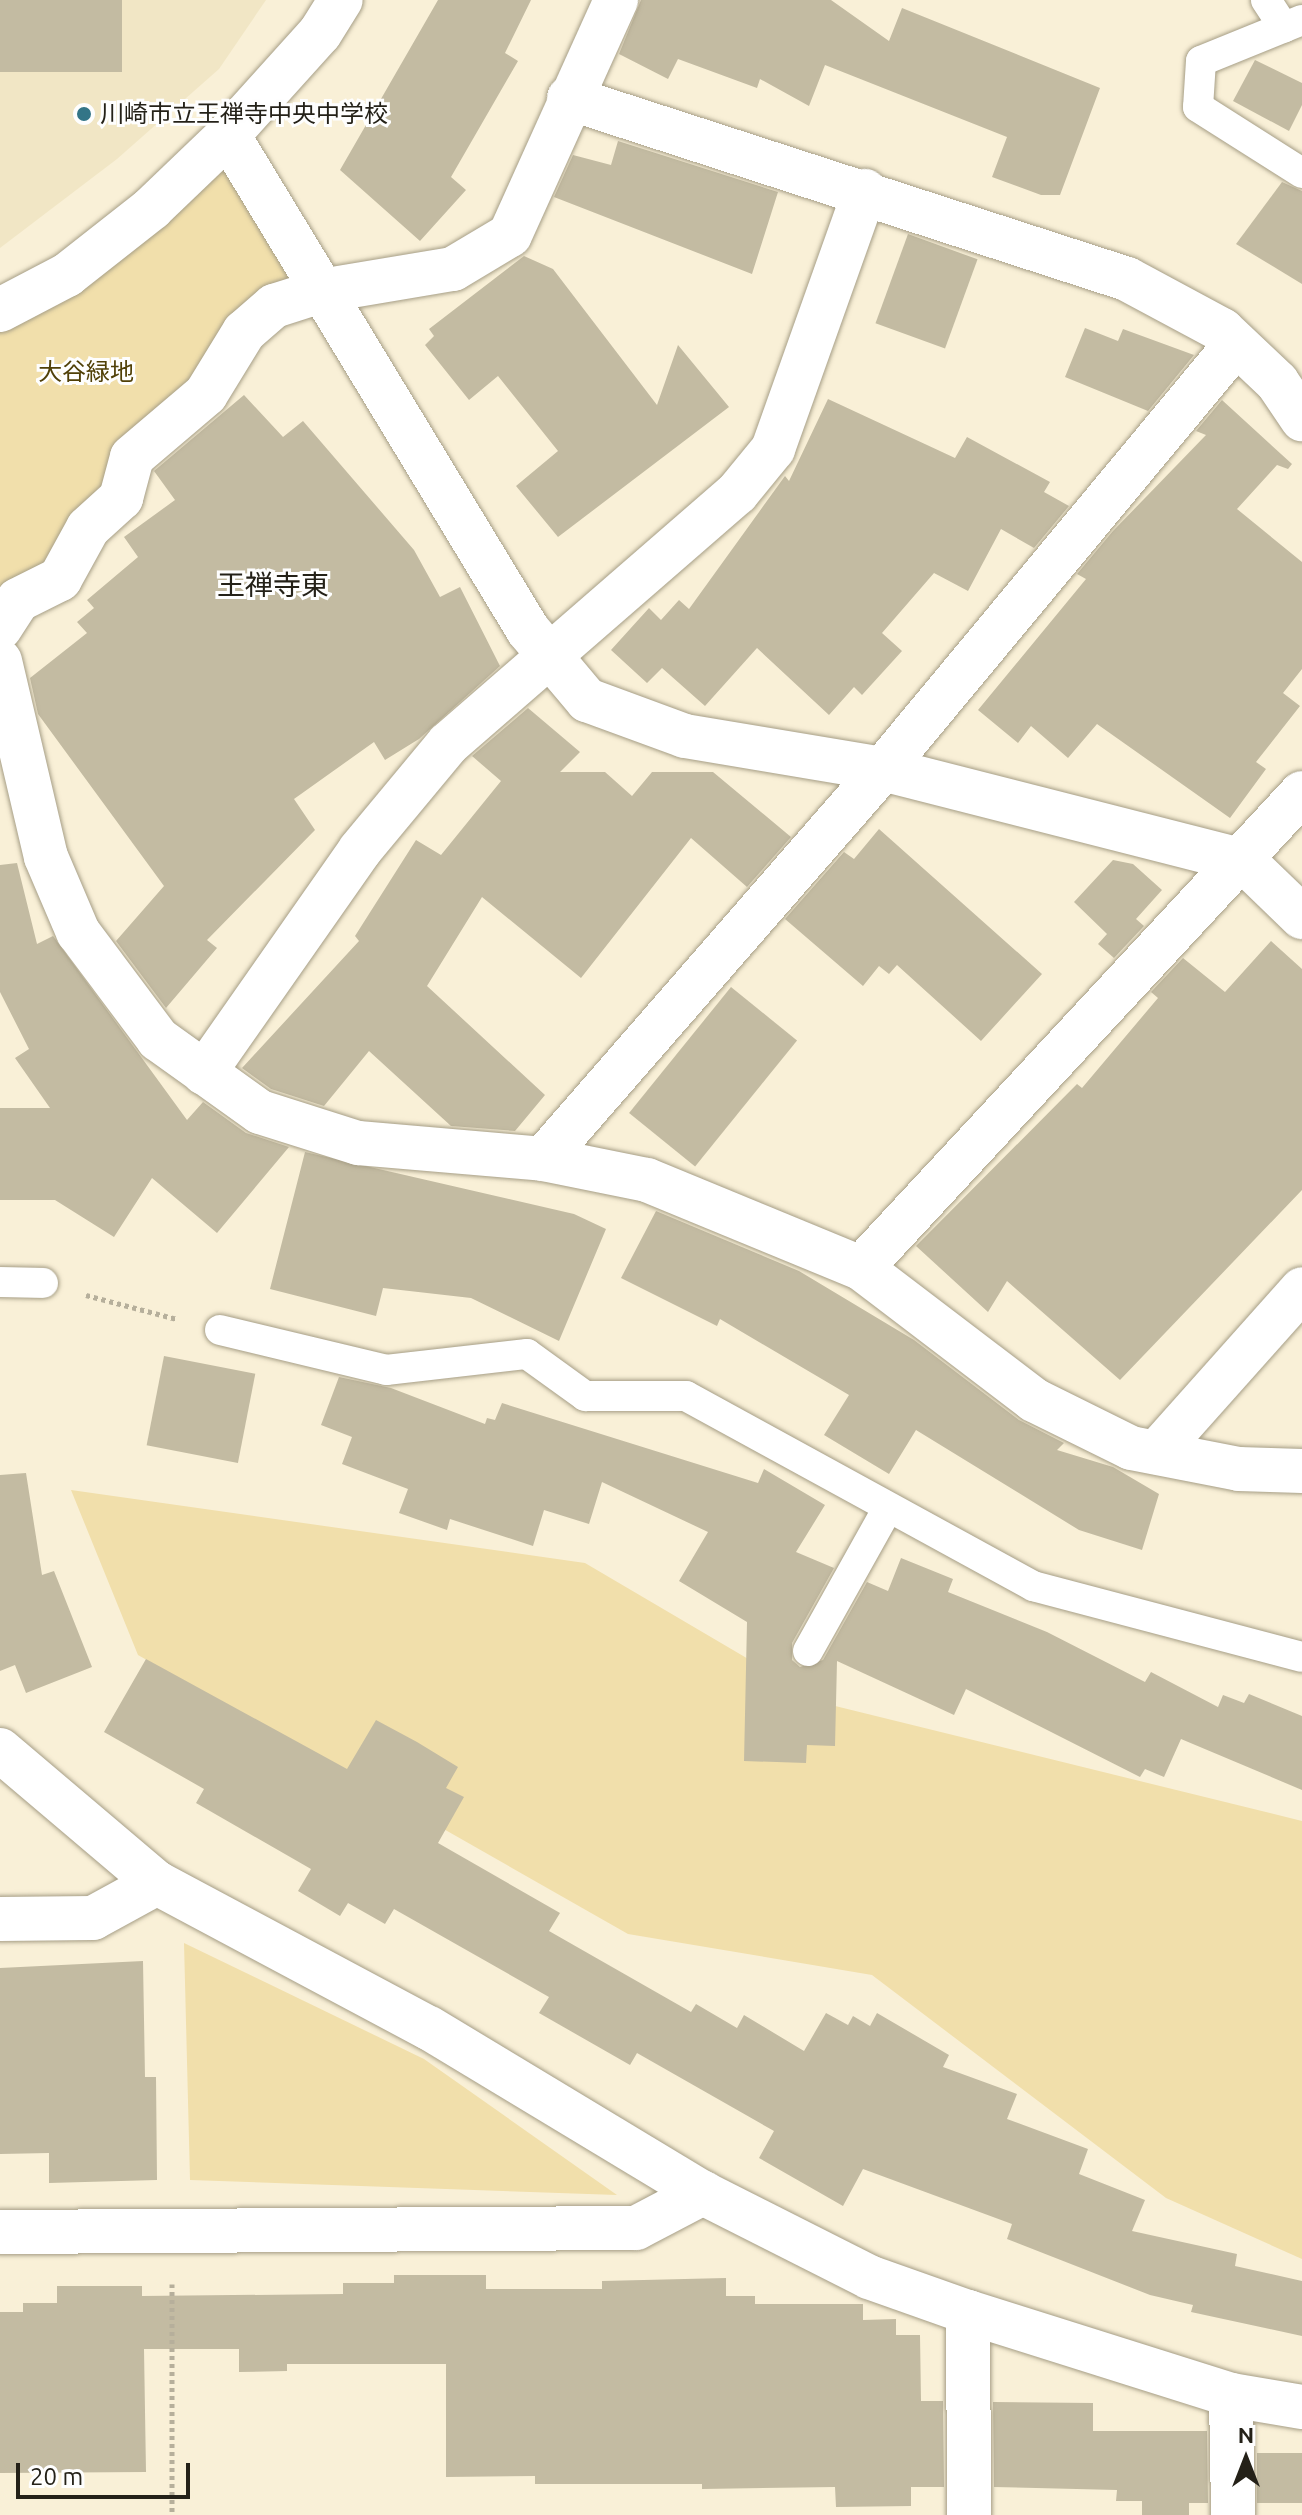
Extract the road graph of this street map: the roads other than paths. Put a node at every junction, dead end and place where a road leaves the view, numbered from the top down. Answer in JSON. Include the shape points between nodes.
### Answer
{"nodes":[{"id":1,"x":341,"y":0,"type":"edge"},
{"id":2,"x":616,"y":0,"type":"edge"},
{"id":3,"x":1266,"y":0,"type":"edge"},
{"id":4,"x":1293,"y":24,"type":"edge"},
{"id":5,"x":569,"y":98,"type":"junction"},
{"id":6,"x":228,"y":135,"type":"junction"},
{"id":7,"x":1302,"y":173,"type":"edge"},
{"id":8,"x":865,"y":191,"type":"junction"},
{"id":9,"x":321,"y":291,"type":"junction"},
{"id":10,"x":0,"y":310,"type":"edge"},
{"id":11,"x":1236,"y":344,"type":"junction"},
{"id":12,"x":1302,"y":419,"type":"edge"},
{"id":13,"x":0,"y":628,"type":"edge"},
{"id":14,"x":547,"y":653,"type":"junction"},
{"id":15,"x":0,"y":661,"type":"edge"},
{"id":16,"x":883,"y":769,"type":"junction"},
{"id":17,"x":1302,"y":793,"type":"edge"},
{"id":18,"x":1244,"y":861,"type":"junction"},
{"id":19,"x":1302,"y":917,"type":"edge"},
{"id":20,"x":204,"y":1073,"type":"junction"},
{"id":21,"x":543,"y":1159,"type":"junction"},
{"id":22,"x":861,"y":1268,"type":"junction"},
{"id":23,"x":0,"y":1282,"type":"edge"},
{"id":24,"x":43,"y":1283,"type":"road end"},
{"id":25,"x":1302,"y":1289,"type":"edge"},
{"id":26,"x":220,"y":1330,"type":"road end"},
{"id":27,"x":1157,"y":1452,"type":"junction"},
{"id":28,"x":1302,"y":1471,"type":"edge"},
{"id":29,"x":888,"y":1508,"type":"junction"},
{"id":30,"x":808,"y":1651,"type":"dead end"},
{"id":31,"x":1302,"y":1657,"type":"edge"},
{"id":32,"x":0,"y":1750,"type":"edge"},
{"id":33,"x":157,"y":1883,"type":"junction"},
{"id":34,"x":0,"y":1919,"type":"edge"},
{"id":35,"x":703,"y":2193,"type":"junction"},
{"id":36,"x":0,"y":2232,"type":"edge"},
{"id":37,"x":968,"y":2312,"type":"junction"},
{"id":38,"x":1231,"y":2395,"type":"junction"},
{"id":39,"x":1302,"y":2407,"type":"edge"},
{"id":40,"x":969,"y":2515,"type":"edge"},
{"id":41,"x":1233,"y":2515,"type":"edge"}],
"edges":[{"from":1,"to":6,"type":"street","via":[[320,33]]},
{"from":2,"to":5,"type":"street"},
{"from":3,"to":4,"type":"lane"},
{"from":4,"to":7,"type":"lane","via":[[1201,61],[1198,107]]},
{"from":5,"to":8,"type":"street"},
{"from":5,"to":9,"type":"street","via":[[510,235],[453,269]]},
{"from":6,"to":9,"type":"street"},
{"from":6,"to":10,"type":"street","via":[[152,208],[67,275]]},
{"from":8,"to":11,"type":"street","via":[[1127,279]]},
{"from":8,"to":14,"type":"street","via":[[773,449],[737,493]]},
{"from":9,"to":13,"type":"street","via":[[274,306],[244,332],[206,394],[132,457],[121,498],[88,528],[60,579],[18,600]]},
{"from":9,"to":14,"type":"street"},
{"from":11,"to":12,"type":"street","via":[[1277,382]]},
{"from":11,"to":16,"type":"street"},
{"from":14,"to":16,"type":"street","via":[[587,700],[685,736]]},
{"from":14,"to":20,"type":"street","via":[[448,744],[379,826]]},
{"from":15,"to":20,"type":"street","via":[[46,857],[78,932],[158,1039]]},
{"from":16,"to":18,"type":"street"},
{"from":16,"to":21,"type":"street"},
{"from":17,"to":18,"type":"street"},
{"from":18,"to":19,"type":"street"},
{"from":18,"to":22,"type":"street"},
{"from":20,"to":21,"type":"street","via":[[260,1112],[358,1143]]},
{"from":21,"to":22,"type":"street","via":[[647,1180]]},
{"from":22,"to":27,"type":"street","via":[[1034,1400],[1131,1448]]},
{"from":23,"to":24,"type":"lane"},
{"from":25,"to":27,"type":"street"},
{"from":26,"to":29,"type":"lane","via":[[386,1370],[527,1354],[585,1396],[686,1396]]},
{"from":27,"to":28,"type":"street","via":[[1239,1469]]},
{"from":29,"to":30,"type":"lane"},
{"from":29,"to":31,"type":"lane","via":[[1033,1586]]},
{"from":32,"to":33,"type":"street"},
{"from":33,"to":34,"type":"street","via":[[93,1918]]},
{"from":33,"to":35,"type":"street","via":[[429,2028]]},
{"from":35,"to":36,"type":"street","via":[[636,2228]]},
{"from":35,"to":37,"type":"street","via":[[869,2277]]},
{"from":37,"to":38,"type":"street"},
{"from":37,"to":40,"type":"street"},
{"from":38,"to":39,"type":"street"},
{"from":38,"to":41,"type":"street"}]}
